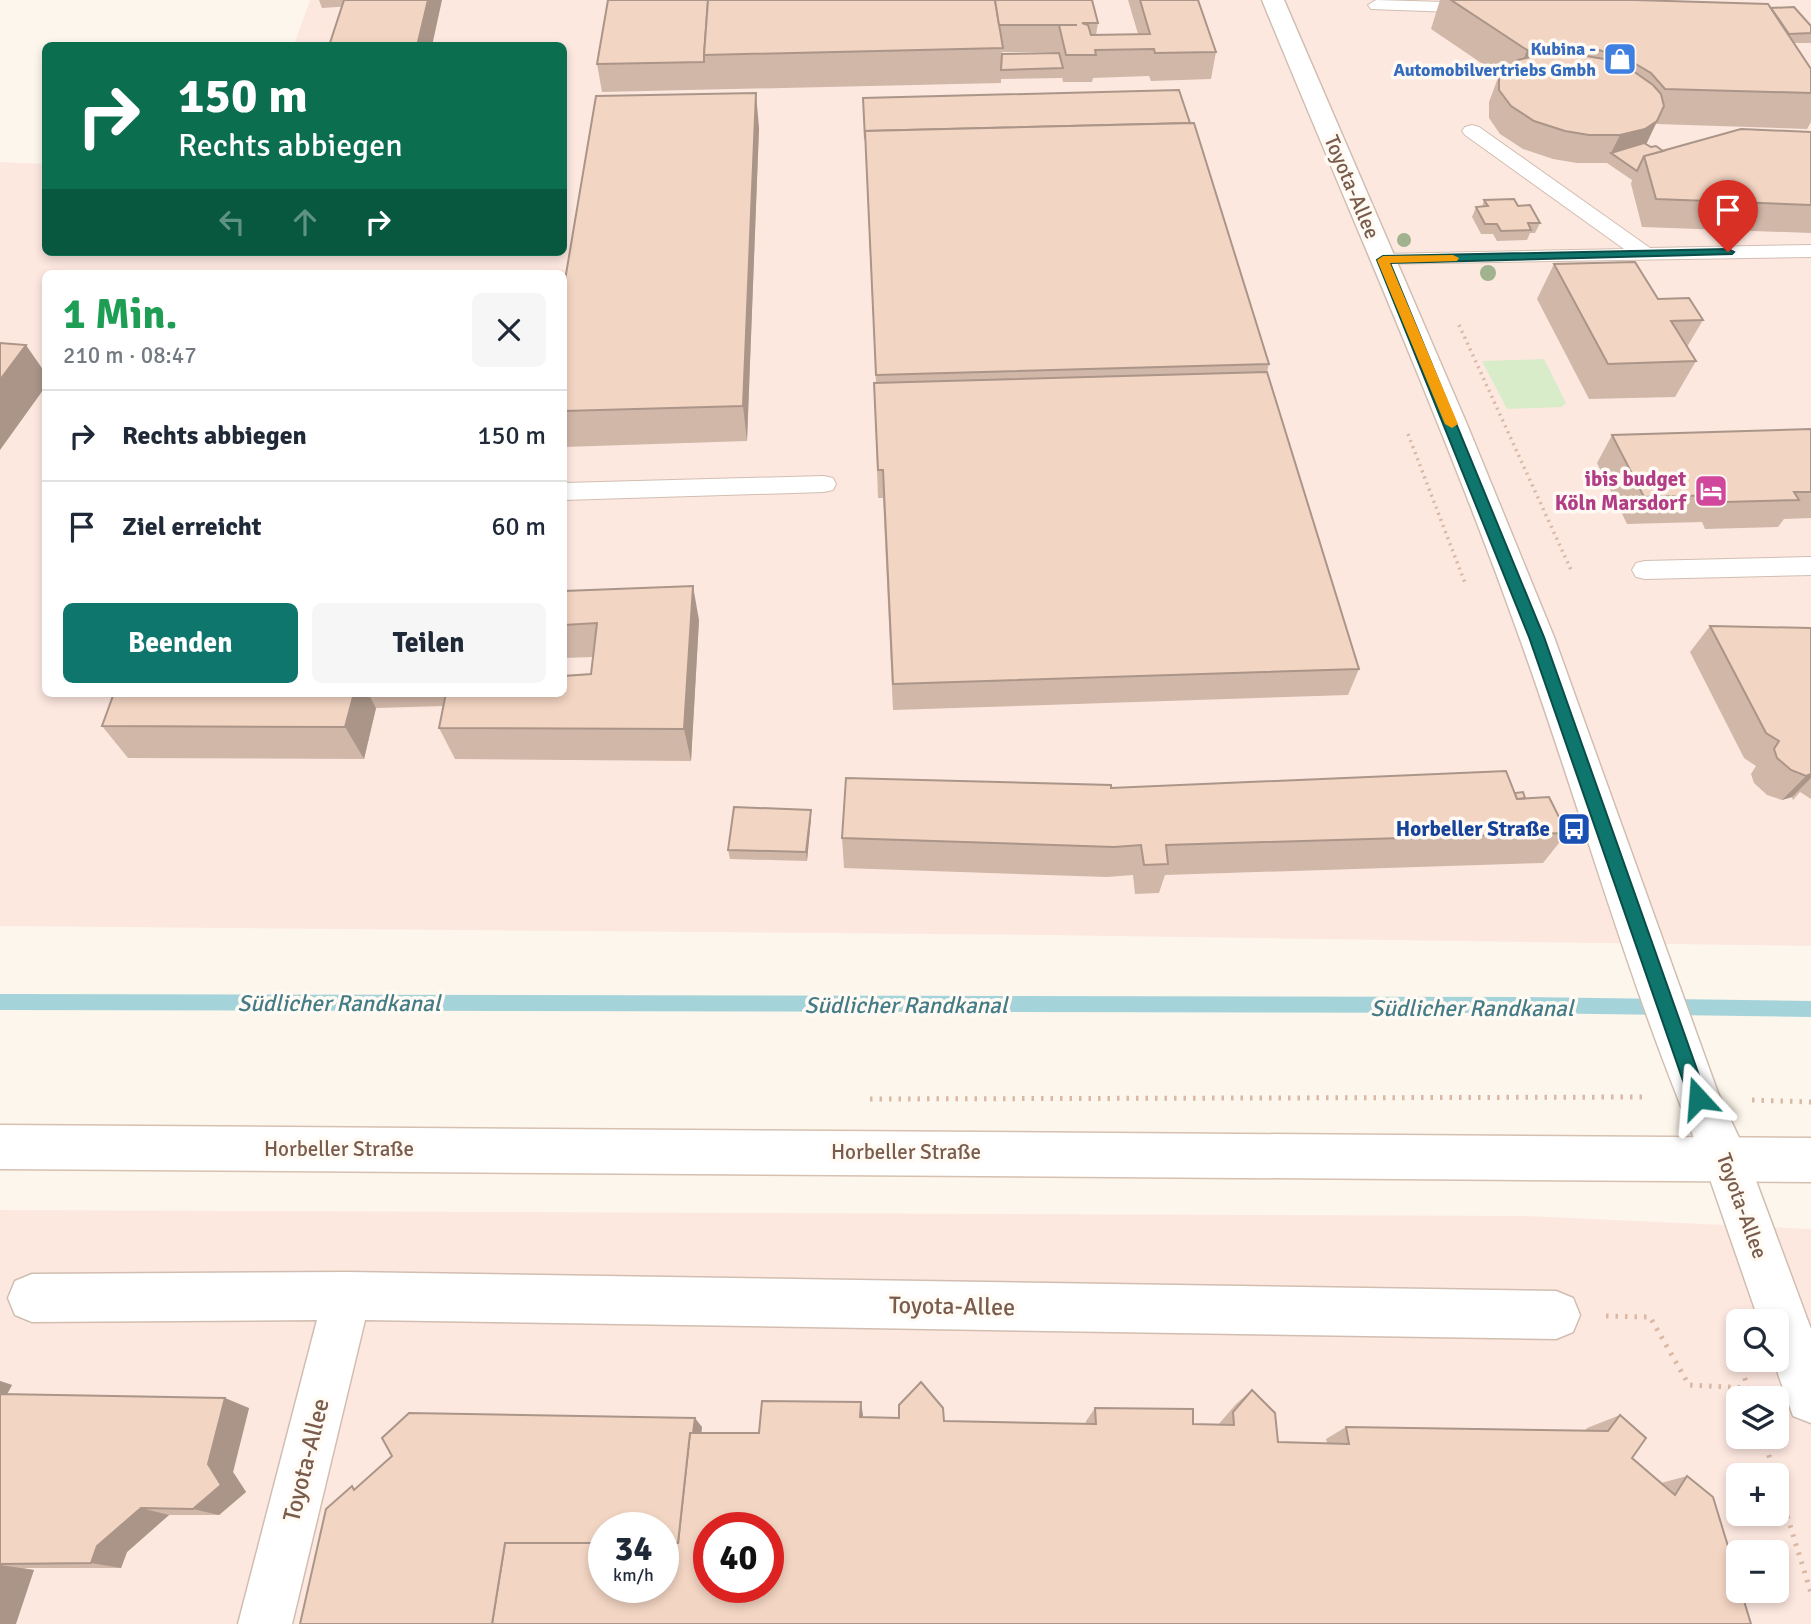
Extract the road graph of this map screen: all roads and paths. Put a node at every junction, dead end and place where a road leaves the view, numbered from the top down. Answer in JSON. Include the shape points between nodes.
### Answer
{"nodes":[{"id":1,"x":1273,"y":0,"type":"edge"},
{"id":2,"x":1377,"y":5,"type":"dead end"},
{"id":3,"x":1493,"y":9,"type":"edge"},
{"id":4,"x":1472,"y":131,"type":"dead end"},
{"id":5,"x":1811,"y":251,"type":"edge"},
{"id":6,"x":1645,"y":254,"type":"junction"},
{"id":7,"x":1383,"y":260,"type":"junction"},
{"id":8,"x":1405,"y":429,"type":"dead end"},
{"id":9,"x":824,"y":484,"type":"dead end"},
{"id":10,"x":567,"y":492,"type":"edge"},
{"id":11,"x":1811,"y":566,"type":"edge"},
{"id":12,"x":1644,"y":570,"type":"dead end"},
{"id":13,"x":1470,"y":595,"type":"dead end"},
{"id":14,"x":1743,"y":1100,"type":"dead end"},
{"id":15,"x":1811,"y":1102,"type":"edge"},
{"id":16,"x":0,"y":1147,"type":"edge"},
{"id":17,"x":1726,"y":1159,"type":"junction"},
{"id":18,"x":1811,"y":1160,"type":"edge"},
{"id":19,"x":347,"y":1296,"type":"junction"},
{"id":20,"x":32,"y":1298,"type":"dead end"},
{"id":21,"x":1556,"y":1315,"type":"joint"},
{"id":22,"x":1726,"y":1387,"type":"edge"},
{"id":23,"x":1811,"y":1398,"type":"edge"},
{"id":24,"x":1789,"y":1521,"type":"edge"},
{"id":25,"x":1811,"y":1593,"type":"edge"},
{"id":26,"x":265,"y":1624,"type":"edge"}],
"edges":[{"from":1,"to":7,"type":"street","name":"Toyota-Allee"},
{"from":2,"to":3,"type":"lane"},
{"from":4,"to":6,"type":"lane"},
{"from":5,"to":6,"type":"lane"},
{"from":6,"to":7,"type":"lane"},
{"from":7,"to":17,"type":"street","name":"Toyota-Allee","via":[[1537,637],[1693,1082]]},
{"from":8,"to":13,"type":"path"},
{"from":9,"to":10,"type":"lane"},
{"from":11,"to":12,"type":"lane"},
{"from":14,"to":15,"type":"path"},
{"from":16,"to":17,"type":"street","name":"Horbeller Straße"},
{"from":17,"to":18,"type":"street","name":"Horbeller Straße"},
{"from":17,"to":23,"type":"street","name":"Toyota-Allee"},
{"from":19,"to":20,"type":"street","name":"Toyota-Allee"},
{"from":19,"to":21,"type":"street","name":"Toyota-Allee"},
{"from":19,"to":26,"type":"street","name":"Toyota-Allee"},
{"from":21,"to":22,"type":"path","via":[[1650,1317],[1689,1385]]},
{"from":24,"to":25,"type":"path"}]}
